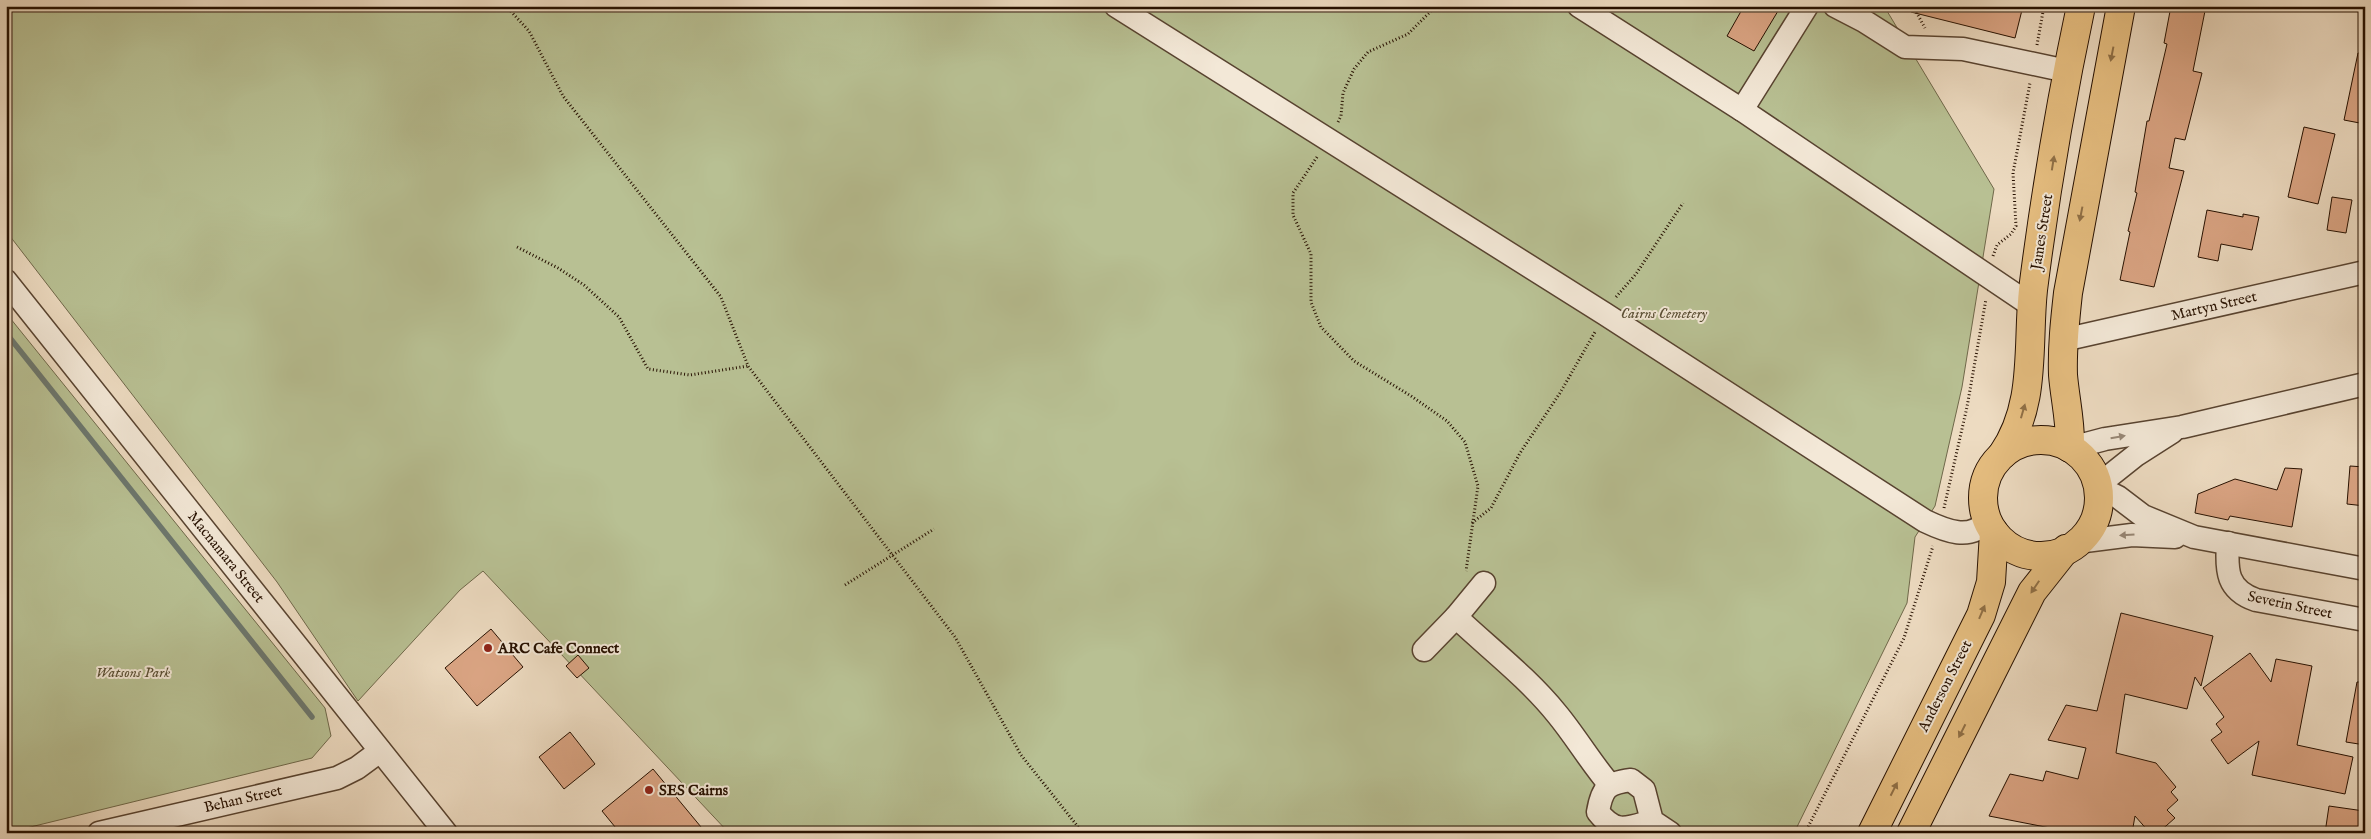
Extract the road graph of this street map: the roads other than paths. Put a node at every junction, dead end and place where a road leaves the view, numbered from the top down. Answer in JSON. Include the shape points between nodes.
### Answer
{"nodes":[{"id":1,"x":1116,"y":6,"type":"edge"},
{"id":2,"x":1579,"y":6,"type":"edge"},
{"id":3,"x":1807,"y":6,"type":"edge"},
{"id":4,"x":1835,"y":6,"type":"edge"},
{"id":5,"x":2081,"y":6,"type":"edge"},
{"id":6,"x":2121,"y":6,"type":"edge"},
{"id":7,"x":2067,"y":71,"type":"junction"},
{"id":8,"x":1742,"y":110,"type":"junction"},
{"id":9,"x":2365,"y":272,"type":"edge"},
{"id":10,"x":6,"y":282,"type":"edge"},
{"id":11,"x":2032,"y":306,"type":"junction"},
{"id":12,"x":2063,"y":340,"type":"junction"},
{"id":13,"x":2365,"y":384,"type":"edge"},
{"id":14,"x":2182,"y":426,"type":"junction"},
{"id":15,"x":2071,"y":448,"type":"junction"},
{"id":16,"x":2002,"y":455,"type":"junction"},
{"id":17,"x":2098,"y":486,"type":"junction"},
{"id":18,"x":1991,"y":527,"type":"junction"},
{"id":19,"x":2194,"y":537,"type":"junction"},
{"id":20,"x":2228,"y":543,"type":"junction"},
{"id":21,"x":2072,"y":546,"type":"junction"},
{"id":22,"x":2365,"y":569,"type":"edge"},
{"id":23,"x":1475,"y":578,"type":"road end"},
{"id":24,"x":1456,"y":618,"type":"junction"},
{"id":25,"x":2365,"y":620,"type":"edge"},
{"id":26,"x":1424,"y":650,"type":"dead end"},
{"id":27,"x":380,"y":751,"type":"junction"},
{"id":28,"x":1610,"y":786,"type":"junction"},
{"id":29,"x":1661,"y":827,"type":"edge"},
{"id":30,"x":99,"y":833,"type":"edge"},
{"id":31,"x":446,"y":833,"type":"edge"},
{"id":32,"x":1872,"y":833,"type":"edge"},
{"id":33,"x":1911,"y":833,"type":"edge"}],
"edges":[{"from":1,"to":18,"type":"street","via":[[1605,314],[1917,516],[1939,528],[1964,533]]},
{"from":2,"to":8,"type":"street"},
{"from":3,"to":8,"type":"street"},
{"from":4,"to":7,"type":"street","via":[[1905,47],[1963,49]]},
{"from":5,"to":7,"type":"main road","name":"James Street"},
{"from":6,"to":12,"type":"main road","one_way":true,"via":[[2074,253]]},
{"from":11,"to":7,"type":"main road","name":"James Street","one_way":true},
{"from":8,"to":11,"type":"street"},
{"from":9,"to":12,"type":"street","name":"Martyn Street"},
{"from":10,"to":27,"type":"street","name":"Macnamara Street"},
{"from":16,"to":11,"type":"main road","name":"James Street","one_way":true,"via":[[2017,429],[2026,402]]},
{"from":12,"to":15,"type":"main road","via":[[2063,374]]},
{"from":13,"to":14,"type":"street"},
{"from":15,"to":14,"type":"street","one_way":true},
{"from":14,"to":17,"type":"street","via":[[2136,455]]},
{"from":15,"to":16,"type":"main road","via":[[2051,441],[2030,441],[2010,448]]},
{"from":15,"to":17,"type":"main road","via":[[2088,464]]},
{"from":16,"to":18,"type":"main road","via":[[1990,471],[1983,491],[1984,511]]},
{"from":17,"to":19,"type":"street","via":[[2143,516]]},
{"from":17,"to":21,"type":"main road","via":[[2095,517],[2088,531]]},
{"from":18,"to":21,"type":"main road","via":[[2007,545],[2032,555],[2050,555]]},
{"from":32,"to":18,"type":"main road","name":"Anderson Street","one_way":true,"via":[[1981,615],[1991,582]]},
{"from":19,"to":20,"type":"street"},
{"from":19,"to":21,"type":"street","one_way":true,"via":[[2132,535]]},
{"from":20,"to":22,"type":"street"},
{"from":20,"to":25,"type":"street","name":"Severin Street","via":[[2228,572],[2240,593],[2256,600]]},
{"from":21,"to":33,"type":"main road","one_way":true,"via":[[2032,592]]},
{"from":23,"to":24,"type":"street"},
{"from":24,"to":26,"type":"street"},
{"from":24,"to":28,"type":"street","via":[[1521,676],[1557,714]]},
{"from":27,"to":30,"type":"street","name":"Behan Street","via":[[337,778]]},
{"from":27,"to":31,"type":"street","name":"Macnamara Street"},
{"from":28,"to":29,"type":"street","via":[[1613,782],[1631,780],[1644,790]]},
{"from":28,"to":29,"type":"street","via":[[1601,794],[1598,812],[1606,823],[1622,830]]}]}
